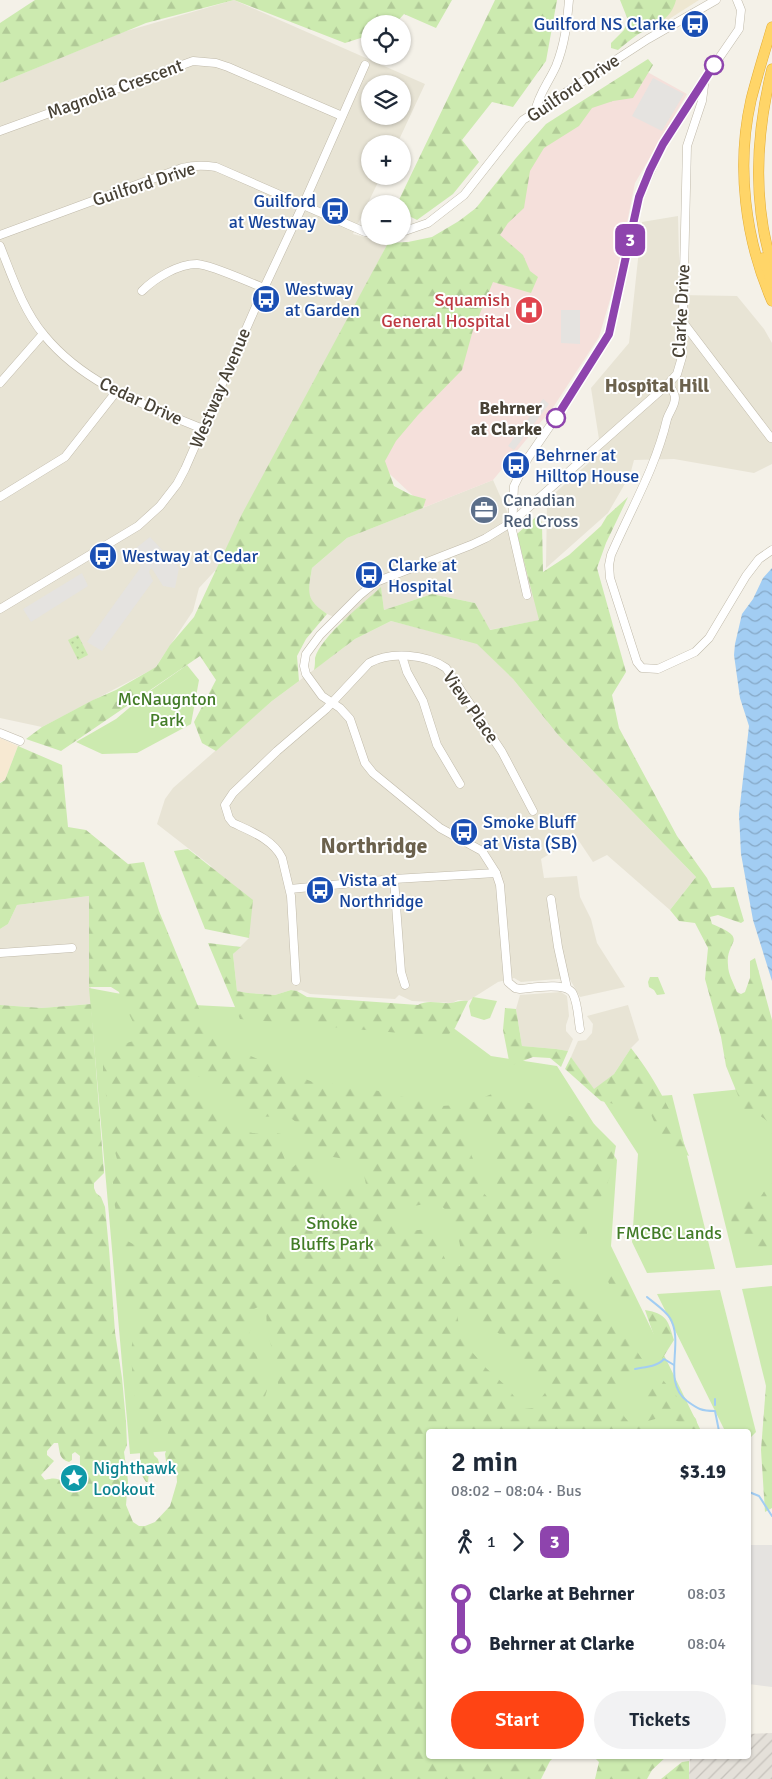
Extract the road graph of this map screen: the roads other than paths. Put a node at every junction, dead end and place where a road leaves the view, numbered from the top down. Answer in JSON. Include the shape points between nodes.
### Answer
{"nodes":[{"id":1,"x":569,"y":0,"type":"edge"},
{"id":2,"x":716,"y":0,"type":"edge"},
{"id":3,"x":737,"y":0,"type":"edge"},
{"id":4,"x":772,"y":27,"type":"edge"},
{"id":5,"x":365,"y":65,"type":"dead end"},
{"id":6,"x":772,"y":69,"type":"edge"},
{"id":7,"x":705,"y":78,"type":"junction"},
{"id":8,"x":534,"y":112,"type":"junction"},
{"id":9,"x":342,"y":116,"type":"junction"},
{"id":10,"x":0,"y":131,"type":"edge"},
{"id":11,"x":303,"y":205,"type":"junction"},
{"id":12,"x":749,"y":225,"type":"junction"},
{"id":13,"x":411,"y":229,"type":"edge"},
{"id":14,"x":361,"y":230,"type":"edge"},
{"id":15,"x":0,"y":235,"type":"edge"},
{"id":16,"x":0,"y":246,"type":"edge"},
{"id":17,"x":772,"y":265,"type":"edge"},
{"id":18,"x":772,"y":283,"type":"edge"},
{"id":19,"x":264,"y":288,"type":"junction"},
{"id":20,"x":142,"y":291,"type":"dead end"},
{"id":21,"x":772,"y":301,"type":"edge"},
{"id":22,"x":682,"y":321,"type":"junction"},
{"id":23,"x":43,"y":334,"type":"junction"},
{"id":24,"x":0,"y":383,"type":"edge"},
{"id":25,"x":668,"y":384,"type":"junction"},
{"id":26,"x":116,"y":392,"type":"junction"},
{"id":27,"x":203,"y":429,"type":"junction"},
{"id":28,"x":771,"y":438,"type":"edge"},
{"id":29,"x":0,"y":497,"type":"edge"},
{"id":30,"x":512,"y":522,"type":"junction"},
{"id":31,"x":772,"y":550,"type":"edge"},
{"id":32,"x":527,"y":595,"type":"dead end"},
{"id":33,"x":0,"y":609,"type":"edge"},
{"id":34,"x":402,"y":656,"type":"junction"},
{"id":35,"x":332,"y":703,"type":"junction"},
{"id":36,"x":0,"y":734,"type":"edge"},
{"id":37,"x":20,"y":741,"type":"dead end"},
{"id":38,"x":460,"y":784,"type":"dead end"},
{"id":39,"x":532,"y":812,"type":"dead end"},
{"id":40,"x":496,"y":873,"type":"junction"},
{"id":41,"x":394,"y":879,"type":"junction"},
{"id":42,"x":290,"y":888,"type":"junction"},
{"id":43,"x":551,"y":899,"type":"dead end"},
{"id":44,"x":72,"y":948,"type":"dead end"},
{"id":45,"x":0,"y":953,"type":"edge"},
{"id":46,"x":296,"y":981,"type":"dead end"},
{"id":47,"x":405,"y":985,"type":"dead end"},
{"id":48,"x":568,"y":988,"type":"junction"},
{"id":49,"x":580,"y":1029,"type":"dead end"}],
"edges":[{"from":1,"to":8,"type":"street","via":[[562,49],[537,99]]},
{"from":2,"to":8,"type":"street","name":"Guilford Drive"},
{"from":3,"to":7,"type":"street","name":"Clarke Drive","via":[[740,10],[738,29]]},
{"from":4,"to":12,"type":"highway","via":[[751,102],[745,146]]},
{"from":5,"to":9,"type":"street","name":"Westway Avenue"},
{"from":6,"to":17,"type":"highway","via":[[760,125],[757,164],[759,206]]},
{"from":7,"to":22,"type":"street","name":"Clarke Drive","via":[[702,101],[687,146]]},
{"from":7,"to":30,"type":"street","via":[[663,144],[639,197],[609,334],[517,477],[512,494]]},
{"from":8,"to":13,"type":"street","name":"Guilford Drive","via":[[523,120],[464,195],[428,223]]},
{"from":9,"to":10,"type":"street","name":"Magnolia Crescent","via":[[228,67],[193,61]]},
{"from":9,"to":11,"type":"street","name":"Westway Avenue"},
{"from":11,"to":14,"type":"street","name":"Guilford Drive"},
{"from":11,"to":15,"type":"street","name":"Guilford Drive","via":[[216,167],[192,166]]},
{"from":11,"to":19,"type":"street","name":"Westway Avenue"},
{"from":12,"to":18,"type":"highway"},
{"from":12,"to":21,"type":"highway","via":[[761,275]]},
{"from":16,"to":23,"type":"street","name":"Cedar Drive","via":[[20,296]]},
{"from":19,"to":20,"type":"street","via":[[198,264],[159,276]]},
{"from":19,"to":27,"type":"street","name":"Westway Avenue"},
{"from":22,"to":25,"type":"street","name":"Clarke Drive","via":[[682,357],[677,374]]},
{"from":22,"to":28,"type":"street"},
{"from":23,"to":24,"type":"street"},
{"from":23,"to":26,"type":"street","name":"Cedar Drive","via":[[66,359]]},
{"from":25,"to":30,"type":"street","name":"Clarke Drive"},
{"from":25,"to":31,"type":"street","via":[[674,393],[674,403],[665,431],[608,566],[637,662],[642,668],[658,669],[695,652],[709,638],[746,576],[759,559]]},
{"from":26,"to":27,"type":"street","name":"Cedar Drive"},
{"from":26,"to":29,"type":"street","via":[[65,457]]},
{"from":27,"to":33,"type":"street","name":"Westway Avenue","via":[[177,484],[150,516]]},
{"from":30,"to":32,"type":"street"},
{"from":30,"to":35,"type":"street","name":"Clarke Drive","via":[[471,545],[376,582],[320,635],[306,654],[304,666],[316,690]]},
{"from":34,"to":35,"type":"street","name":"View Place","via":[[369,663]]},
{"from":34,"to":38,"type":"street","via":[[423,701],[436,745]]},
{"from":34,"to":39,"type":"street","name":"View Place","via":[[434,662],[450,672],[502,752]]},
{"from":35,"to":40,"type":"street","via":[[350,719],[365,763],[373,773],[440,828],[482,851]]},
{"from":35,"to":42,"type":"street","name":"View Place","via":[[255,771],[226,805],[233,823],[270,843],[280,854]]},
{"from":36,"to":37,"type":"street"},
{"from":40,"to":41,"type":"street"},
{"from":40,"to":48,"type":"street","via":[[510,985],[520,989]]},
{"from":41,"to":42,"type":"street"},
{"from":41,"to":47,"type":"street","via":[[401,972]]},
{"from":42,"to":46,"type":"street"},
{"from":43,"to":48,"type":"street"},
{"from":44,"to":45,"type":"street"},
{"from":48,"to":49,"type":"street","via":[[573,994]]}]}
